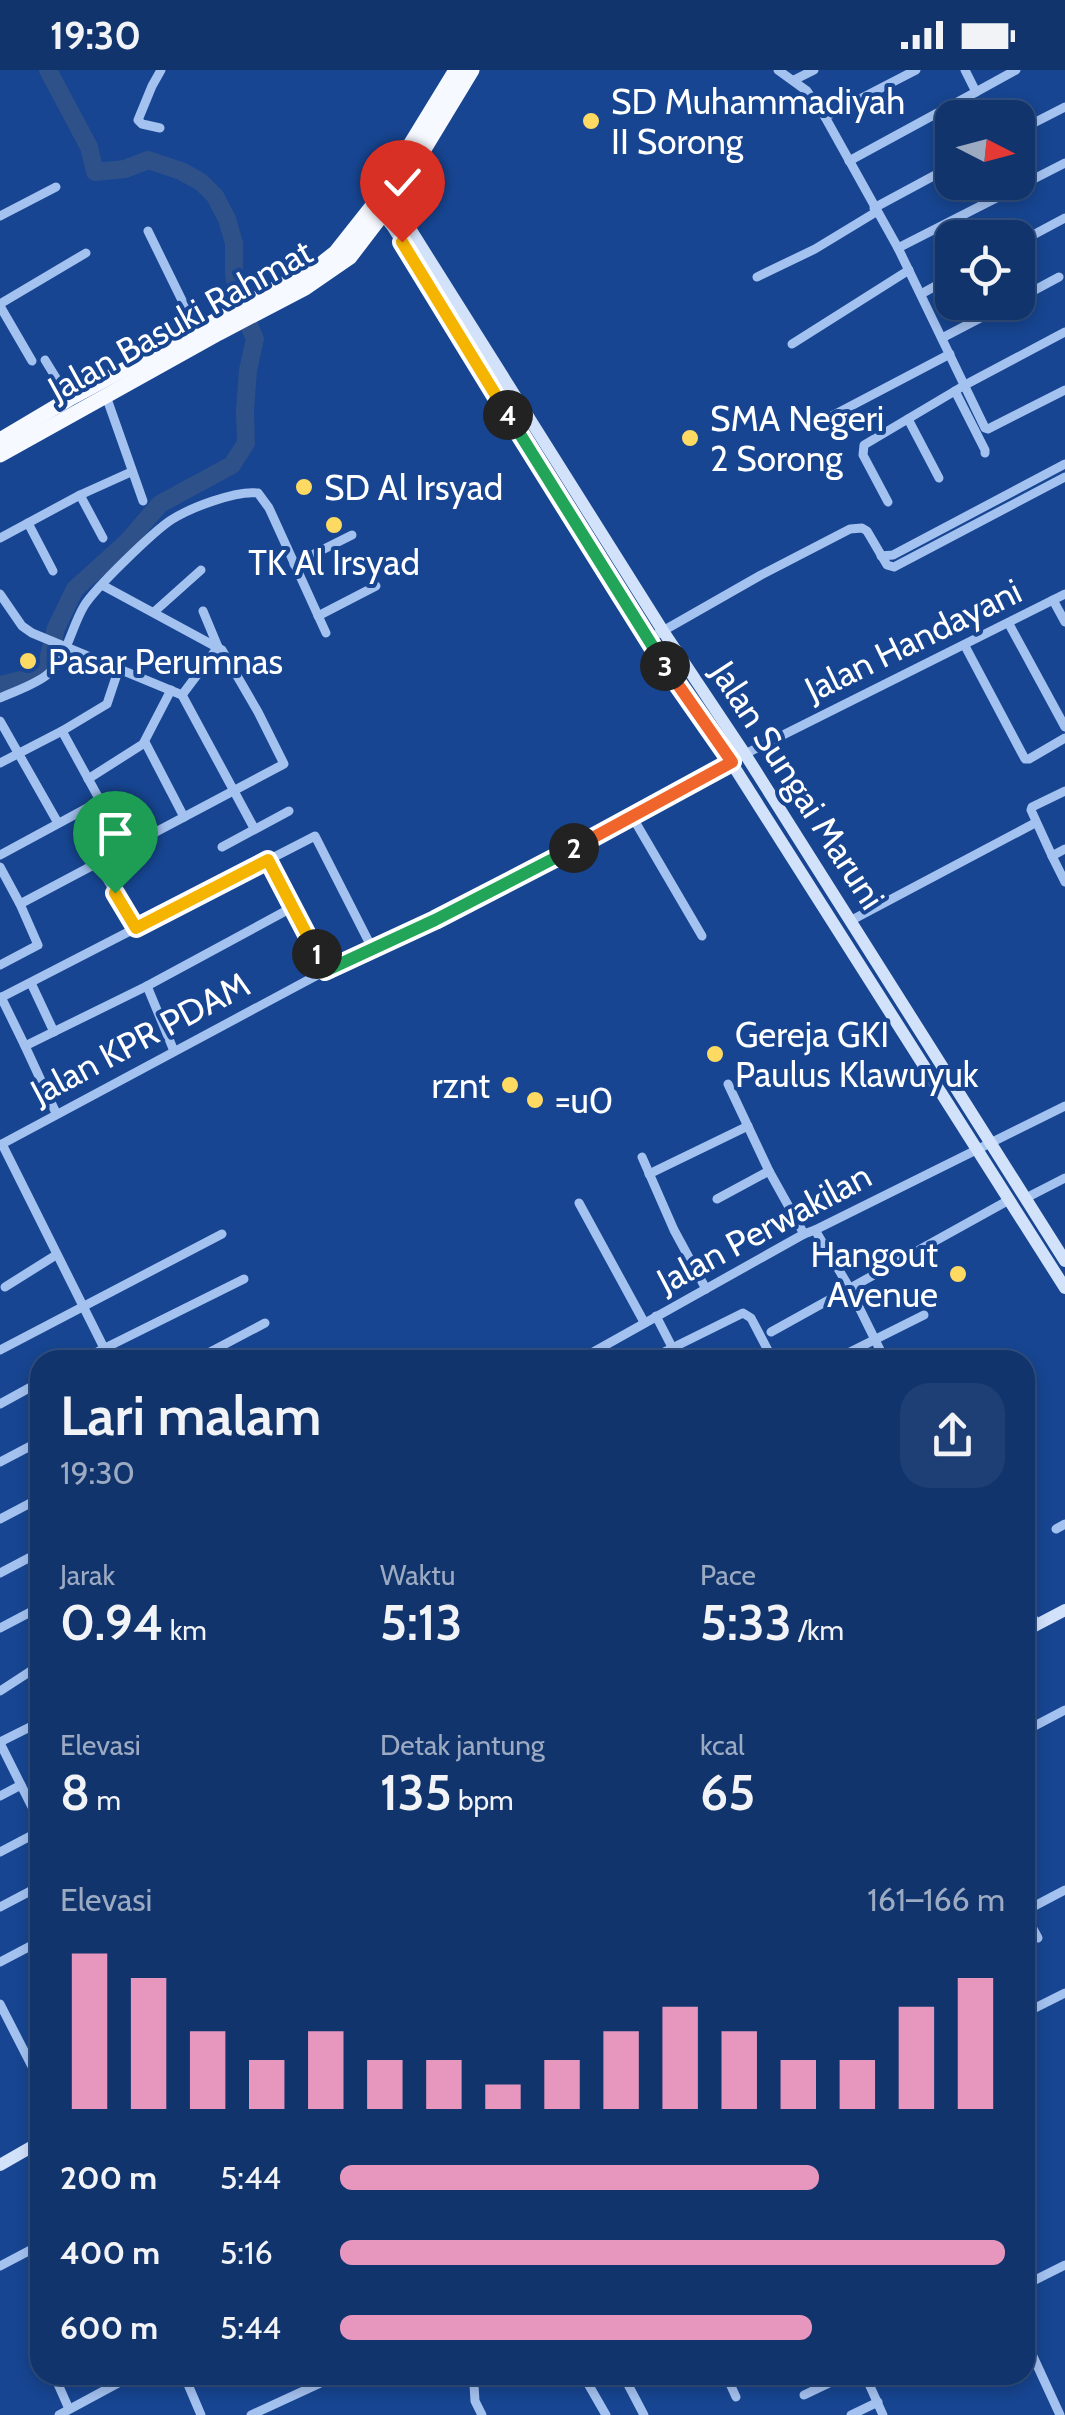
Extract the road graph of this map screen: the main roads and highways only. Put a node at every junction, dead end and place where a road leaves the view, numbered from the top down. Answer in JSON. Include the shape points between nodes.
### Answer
{"nodes":[{"id":1,"x":456,"y":70,"type":"edge"},
{"id":2,"x":472,"y":70,"type":"edge"},
{"id":3,"x":383,"y":203,"type":"junction"},
{"id":4,"x":216,"y":327,"type":"junction"},
{"id":5,"x":146,"y":367,"type":"junction"},
{"id":6,"x":0,"y":440,"type":"edge"},
{"id":7,"x":0,"y":455,"type":"edge"},
{"id":8,"x":1065,"y":1261,"type":"edge"},
{"id":9,"x":1065,"y":1288,"type":"edge"},
{"id":10,"x":1065,"y":1610,"type":"edge"},
{"id":11,"x":1035,"y":1626,"type":"edge"},
{"id":12,"x":30,"y":2148,"type":"edge"},
{"id":13,"x":0,"y":2164,"type":"edge"}],
"edges":[{"from":1,"to":3,"type":"highway","name":"Jalan Basuki Rahmat"},
{"from":2,"to":3,"type":"highway","name":"Jalan Basuki Rahmat"},
{"from":3,"to":4,"type":"highway","name":"Jalan Basuki Rahmat","via":[[350,258],[305,288],[267,299]]},
{"from":3,"to":8,"type":"main road","name":"Jalan Sungai Maruni","via":[[745,754]]},
{"from":3,"to":9,"type":"main road","name":"Jalan Sungai Maruni","via":[[647,640],[732,762]]},
{"from":4,"to":5,"type":"highway","name":"Jalan Basuki Rahmat"},
{"from":4,"to":5,"type":"highway","name":"Jalan Basuki Rahmat","via":[[197,331]]},
{"from":5,"to":6,"type":"highway","name":"Jalan Basuki Rahmat","via":[[69,399]]},
{"from":5,"to":7,"type":"highway","name":"Jalan Basuki Rahmat"},
{"from":10,"to":11,"type":"main road"},
{"from":12,"to":13,"type":"main road"}]}
